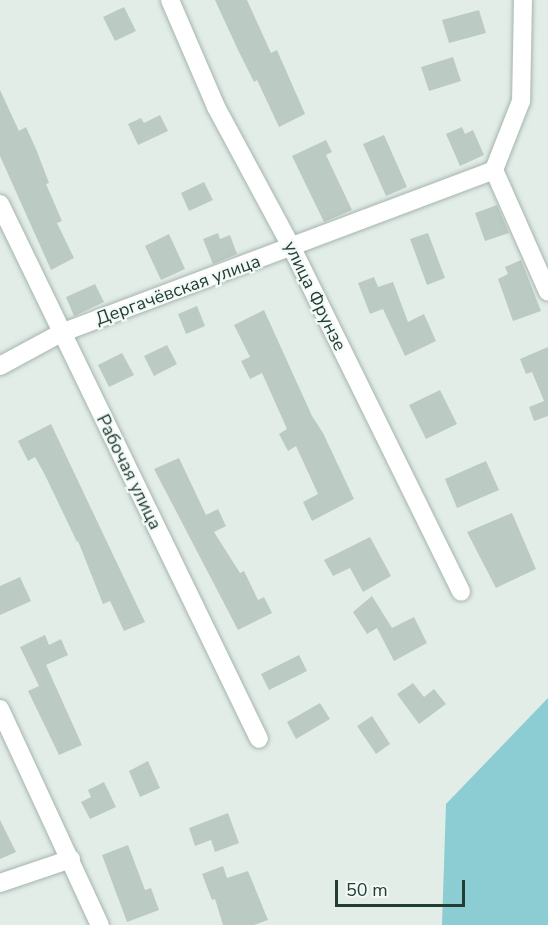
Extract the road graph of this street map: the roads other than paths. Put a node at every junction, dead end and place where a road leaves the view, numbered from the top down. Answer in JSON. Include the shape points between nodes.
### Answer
{"nodes":[{"id":1,"x":171,"y":0,"type":"edge"},
{"id":2,"x":523,"y":0,"type":"edge"},
{"id":3,"x":494,"y":170,"type":"junction"},
{"id":4,"x":0,"y":204,"type":"edge"},
{"id":5,"x":292,"y":248,"type":"junction"},
{"id":6,"x":548,"y":292,"type":"edge"},
{"id":7,"x":61,"y":333,"type":"junction"},
{"id":8,"x":0,"y":366,"type":"edge"},
{"id":9,"x":461,"y":592,"type":"dead end"},
{"id":10,"x":0,"y":709,"type":"edge"},
{"id":11,"x":259,"y":739,"type":"dead end"},
{"id":12,"x":71,"y":859,"type":"junction"},
{"id":13,"x":0,"y":883,"type":"edge"},
{"id":14,"x":99,"y":925,"type":"edge"}],
"edges":[{"from":1,"to":5,"type":"street","name":"улица Фрунзе","via":[[216,107]]},
{"from":2,"to":3,"type":"street","via":[[521,101]]},
{"from":3,"to":5,"type":"street","name":"Дергачёвская улица"},
{"from":3,"to":6,"type":"street"},
{"from":4,"to":7,"type":"street","name":"Рабочая улица"},
{"from":5,"to":7,"type":"street","name":"Дергачёвская улица"},
{"from":5,"to":9,"type":"street","name":"улица Фрунзе"},
{"from":7,"to":8,"type":"street","name":"Дергачёвская улица"},
{"from":7,"to":11,"type":"street","name":"Рабочая улица"},
{"from":10,"to":12,"type":"street"},
{"from":12,"to":13,"type":"street"},
{"from":12,"to":14,"type":"street"}]}
